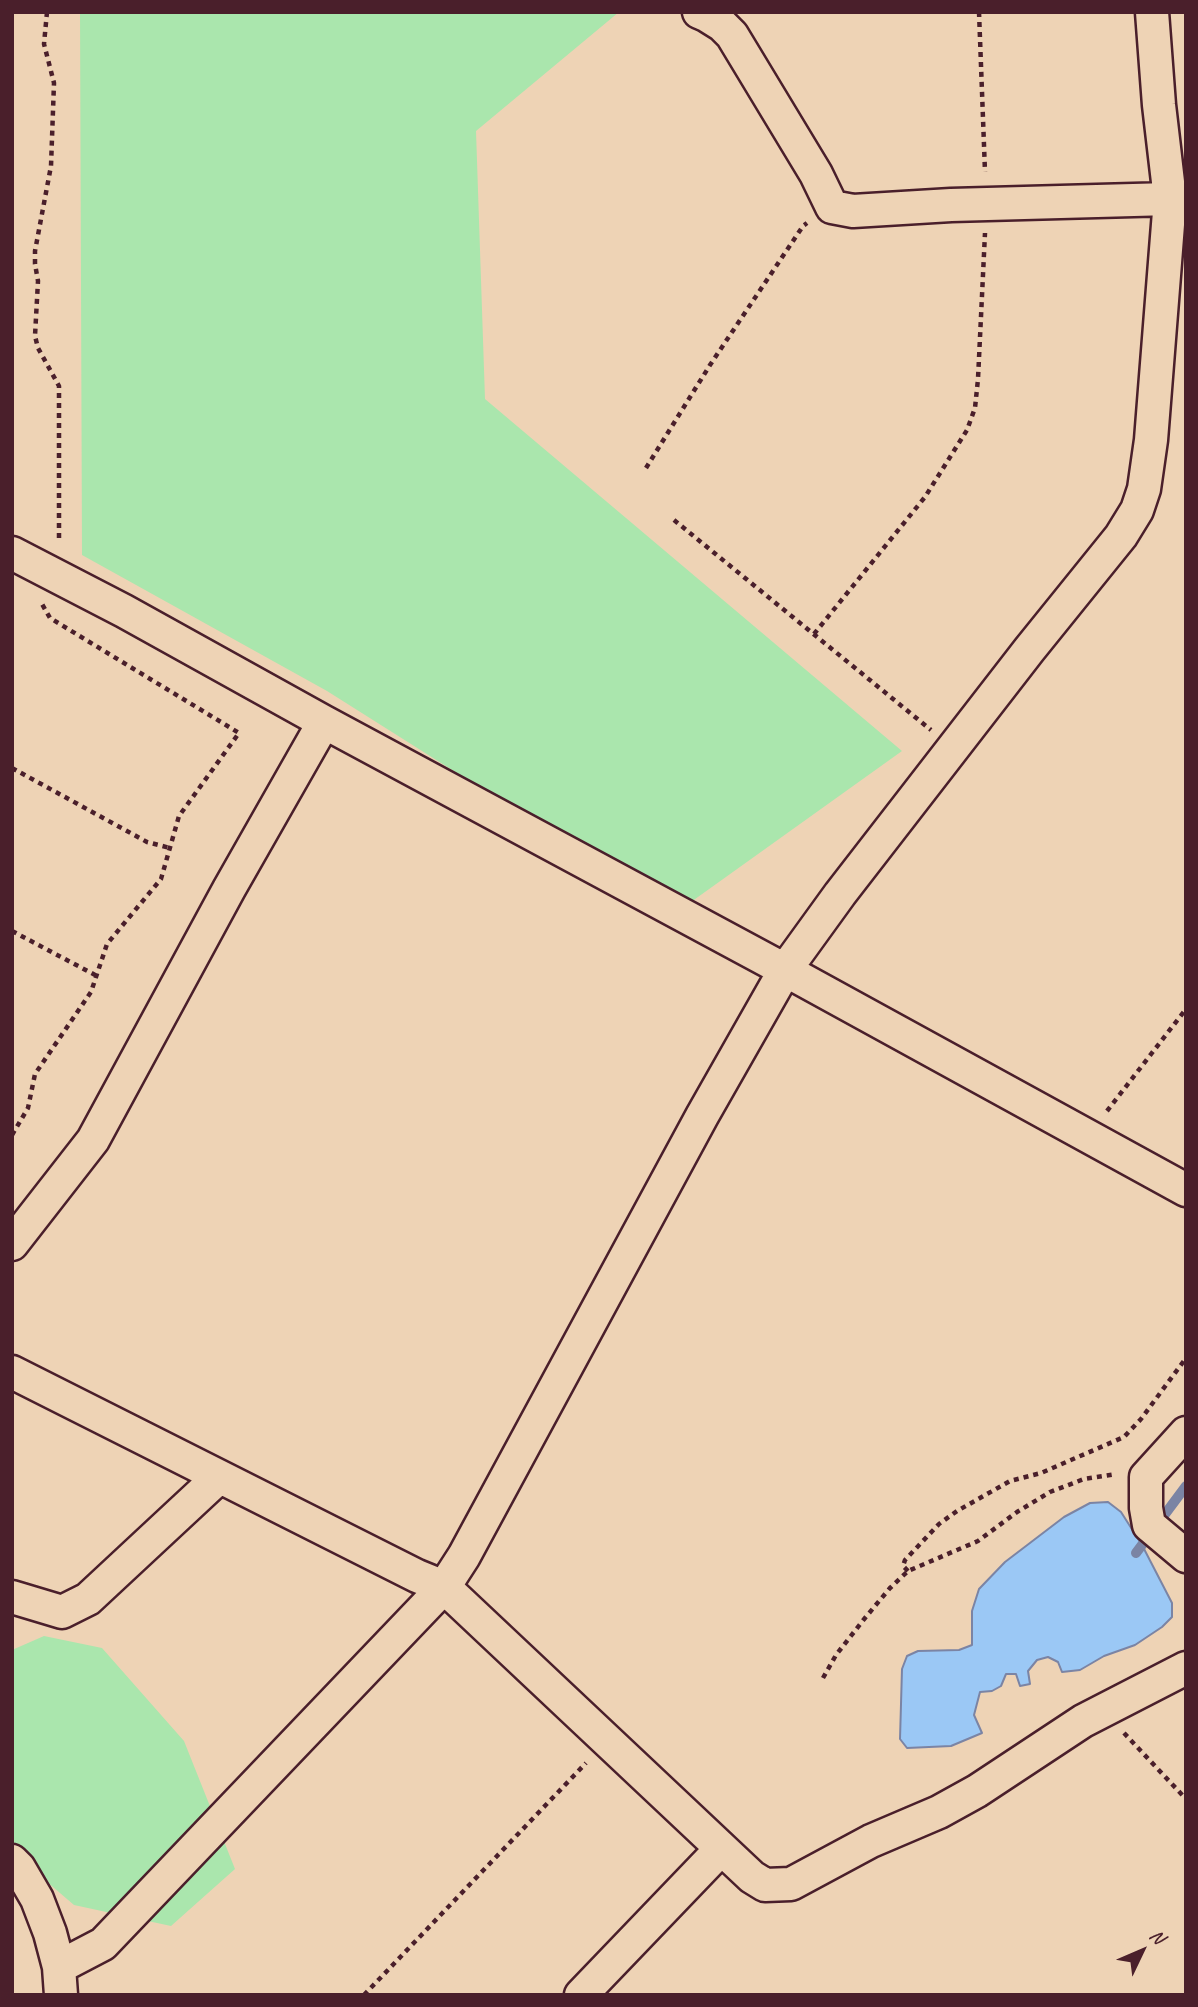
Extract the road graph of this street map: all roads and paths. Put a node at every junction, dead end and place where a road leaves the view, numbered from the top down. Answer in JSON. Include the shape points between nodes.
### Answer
{"nodes":[{"id":1,"x":979,"y":12,"type":"edge"},
{"id":2,"x":1152,"y":12,"type":"edge"},
{"id":3,"x":704,"y":13,"type":"edge"},
{"id":4,"x":1178,"y":200,"type":"edge"},
{"id":5,"x":986,"y":204,"type":"junction"},
{"id":6,"x":832,"y":207,"type":"junction"},
{"id":7,"x":646,"y":468,"type":"dead end"},
{"id":8,"x":674,"y":520,"type":"dead end"},
{"id":9,"x":12,"y":553,"type":"edge"},
{"id":10,"x":814,"y":634,"type":"junction"},
{"id":11,"x":324,"y":722,"type":"junction"},
{"id":12,"x":953,"y":748,"type":"junction"},
{"id":13,"x":12,"y":768,"type":"edge"},
{"id":14,"x":170,"y":848,"type":"dead end"},
{"id":15,"x":12,"y":931,"type":"edge"},
{"id":16,"x":785,"y":970,"type":"junction"},
{"id":17,"x":97,"y":976,"type":"dead end"},
{"id":18,"x":1186,"y":1009,"type":"edge"},
{"id":19,"x":1090,"y":1137,"type":"junction"},
{"id":20,"x":1186,"y":1189,"type":"edge"},
{"id":21,"x":12,"y":1244,"type":"edge"},
{"id":22,"x":1186,"y":1358,"type":"edge"},
{"id":23,"x":12,"y":1372,"type":"edge"},
{"id":24,"x":1186,"y":1433,"type":"edge"},
{"id":25,"x":219,"y":1477,"type":"junction"},
{"id":26,"x":1146,"y":1477,"type":"junction"},
{"id":27,"x":1186,"y":1556,"type":"edge"},
{"id":28,"x":908,"y":1571,"type":"junction"},
{"id":29,"x":444,"y":1587,"type":"junction"},
{"id":30,"x":12,"y":1597,"type":"edge"},
{"id":31,"x":1186,"y":1668,"type":"edge"},
{"id":32,"x":823,"y":1678,"type":"dead end"},
{"id":33,"x":1105,"y":1709,"type":"junction"},
{"id":34,"x":607,"y":1741,"type":"junction"},
{"id":35,"x":1186,"y":1799,"type":"edge"},
{"id":36,"x":721,"y":1849,"type":"junction"},
{"id":37,"x":12,"y":1861,"type":"edge"},
{"id":38,"x":60,"y":1981,"type":"edge"},
{"id":39,"x":364,"y":1995,"type":"edge"},
{"id":40,"x":581,"y":1995,"type":"edge"}],
"edges":[{"from":1,"to":5,"type":"path"},
{"from":2,"to":4,"type":"street","via":[[1158,105]]},
{"from":3,"to":6,"type":"street","via":[[732,35],[747,57]]},
{"from":4,"to":5,"type":"street"},
{"from":4,"to":12,"type":"street","via":[[1151,440],[1137,510]]},
{"from":5,"to":6,"type":"street","via":[[853,211]]},
{"from":5,"to":10,"type":"path","via":[[978,379],[967,430],[925,497]]},
{"from":6,"to":7,"type":"path","via":[[803,226]]},
{"from":8,"to":10,"type":"path"},
{"from":9,"to":11,"type":"street"},
{"from":10,"to":12,"type":"path"},
{"from":11,"to":16,"type":"street"},
{"from":11,"to":21,"type":"street","via":[[93,1140]]},
{"from":12,"to":16,"type":"street"},
{"from":13,"to":14,"type":"path","via":[[147,842]]},
{"from":15,"to":17,"type":"path"},
{"from":16,"to":19,"type":"street"},
{"from":16,"to":29,"type":"street"},
{"from":18,"to":19,"type":"path"},
{"from":19,"to":20,"type":"street"},
{"from":22,"to":28,"type":"path","via":[[1124,1437],[1041,1473],[1010,1481],[957,1511],[905,1560],[903,1566]]},
{"from":23,"to":25,"type":"street"},
{"from":24,"to":26,"type":"street"},
{"from":25,"to":29,"type":"street"},
{"from":25,"to":30,"type":"street","via":[[88,1599],[62,1612]]},
{"from":26,"to":27,"type":"street","via":[[1149,1525]]},
{"from":26,"to":28,"type":"path","via":[[1093,1477],[1050,1492],[978,1541]]},
{"from":28,"to":32,"type":"path","via":[[864,1618]]},
{"from":29,"to":34,"type":"street"},
{"from":29,"to":38,"type":"street","via":[[103,1944]]},
{"from":31,"to":33,"type":"street"},
{"from":33,"to":35,"type":"path"},
{"from":33,"to":36,"type":"street","via":[[977,1791],[791,1884],[765,1885]]},
{"from":34,"to":36,"type":"street"},
{"from":34,"to":39,"type":"path"},
{"from":36,"to":40,"type":"street"},
{"from":37,"to":38,"type":"street","via":[[37,1899]]}]}
